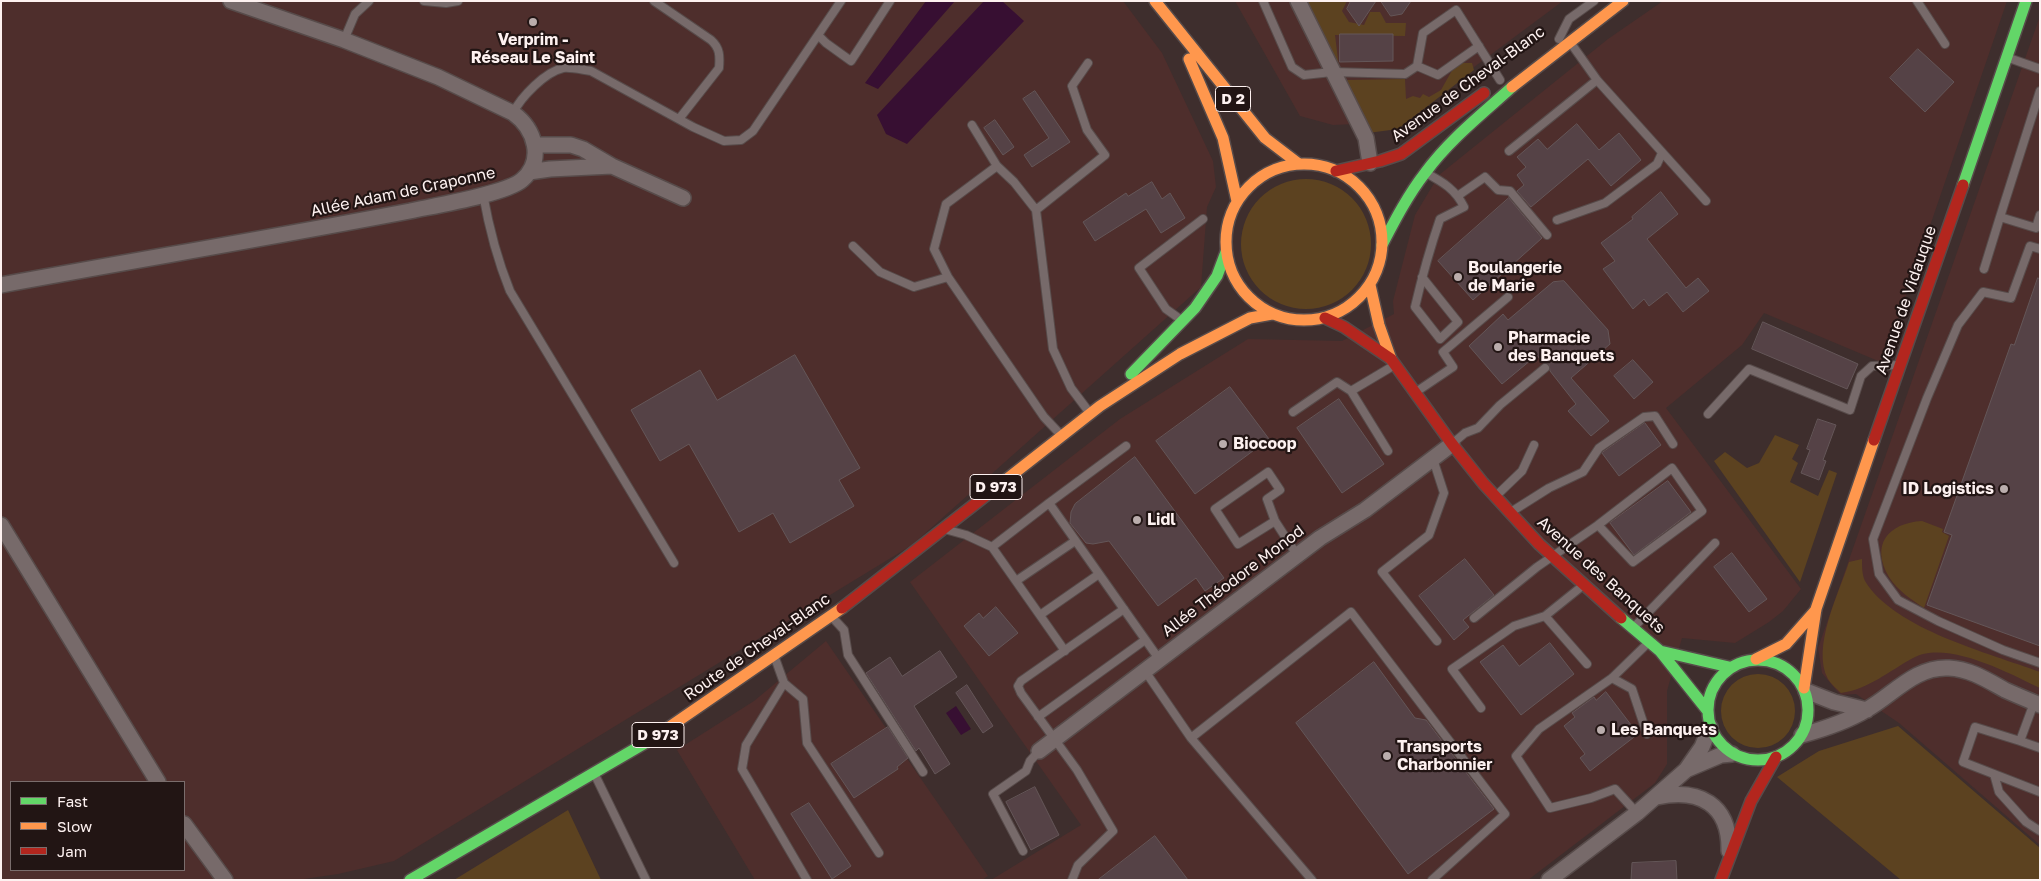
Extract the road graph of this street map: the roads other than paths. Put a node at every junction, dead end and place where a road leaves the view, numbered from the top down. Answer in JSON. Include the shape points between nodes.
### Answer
{"nodes":[{"id":1,"x":231,"y":1,"type":"edge"},
{"id":2,"x":369,"y":1,"type":"edge"},
{"id":3,"x":424,"y":1,"type":"edge"},
{"id":4,"x":458,"y":1,"type":"edge"},
{"id":5,"x":654,"y":1,"type":"edge"},
{"id":6,"x":841,"y":1,"type":"edge"},
{"id":7,"x":890,"y":1,"type":"edge"},
{"id":8,"x":1155,"y":1,"type":"edge"},
{"id":9,"x":1263,"y":1,"type":"edge"},
{"id":10,"x":1298,"y":1,"type":"edge"},
{"id":11,"x":1594,"y":1,"type":"edge"},
{"id":12,"x":1607,"y":1,"type":"edge"},
{"id":13,"x":1623,"y":1,"type":"edge"},
{"id":14,"x":1917,"y":1,"type":"edge"},
{"id":15,"x":2026,"y":1,"type":"edge"},
{"id":16,"x":1175,"y":28,"type":"junction"},
{"id":17,"x":818,"y":35,"type":"junction"},
{"id":18,"x":344,"y":40,"type":"junction"},
{"id":19,"x":1564,"y":40,"type":"junction"},
{"id":20,"x":1945,"y":44,"type":"dead end"},
{"id":21,"x":1479,"y":46,"type":"junction"},
{"id":22,"x":2008,"y":58,"type":"junction"},
{"id":23,"x":1529,"y":59,"type":"dead end"},
{"id":24,"x":1088,"y":63,"type":"dead end"},
{"id":25,"x":1417,"y":66,"type":"junction"},
{"id":26,"x":2040,"y":69,"type":"edge"},
{"id":27,"x":1332,"y":72,"type":"junction"},
{"id":28,"x":1504,"y":77,"type":"joint"},
{"id":29,"x":1597,"y":80,"type":"junction"},
{"id":30,"x":2040,"y":91,"type":"edge"},
{"id":31,"x":514,"y":113,"type":"junction"},
{"id":32,"x":2036,"y":113,"type":"edge"},
{"id":33,"x":679,"y":119,"type":"junction"},
{"id":34,"x":972,"y":125,"type":"dead end"},
{"id":35,"x":536,"y":145,"type":"junction"},
{"id":36,"x":1509,"y":151,"type":"dead end"},
{"id":37,"x":1662,"y":153,"type":"junction"},
{"id":38,"x":1370,"y":163,"type":"junction"},
{"id":39,"x":1299,"y":164,"type":"junction"},
{"id":40,"x":612,"y":166,"type":"junction"},
{"id":41,"x":997,"y":166,"type":"junction"},
{"id":42,"x":1336,"y":171,"type":"junction"},
{"id":43,"x":529,"y":172,"type":"junction"},
{"id":44,"x":1425,"y":172,"type":"junction"},
{"id":45,"x":483,"y":194,"type":"junction"},
{"id":46,"x":1459,"y":195,"type":"junction"},
{"id":47,"x":683,"y":198,"type":"dead end"},
{"id":48,"x":1237,"y":201,"type":"junction"},
{"id":49,"x":1706,"y":201,"type":"dead end"},
{"id":50,"x":1036,"y":210,"type":"junction"},
{"id":51,"x":2040,"y":215,"type":"edge"},
{"id":52,"x":2000,"y":217,"type":"junction"},
{"id":53,"x":1203,"y":219,"type":"dead end"},
{"id":54,"x":1557,"y":220,"type":"dead end"},
{"id":55,"x":1547,"y":235,"type":"dead end"},
{"id":56,"x":1382,"y":245,"type":"junction"},
{"id":57,"x":853,"y":246,"type":"dead end"},
{"id":58,"x":2040,"y":248,"type":"edge"},
{"id":59,"x":1226,"y":252,"type":"junction"},
{"id":60,"x":1984,"y":269,"type":"dead end"},
{"id":61,"x":948,"y":277,"type":"junction"},
{"id":62,"x":1422,"y":277,"type":"junction"},
{"id":63,"x":1,"y":285,"type":"edge"},
{"id":64,"x":1370,"y":285,"type":"junction"},
{"id":65,"x":1508,"y":298,"type":"dead end"},
{"id":66,"x":1272,"y":314,"type":"junction"},
{"id":67,"x":1325,"y":318,"type":"junction"},
{"id":68,"x":1182,"y":320,"type":"junction"},
{"id":69,"x":1393,"y":362,"type":"junction"},
{"id":70,"x":1901,"y":365,"type":"junction"},
{"id":71,"x":1545,"y":368,"type":"dead end"},
{"id":72,"x":1351,"y":390,"type":"junction"},
{"id":73,"x":1415,"y":394,"type":"junction"},
{"id":74,"x":1100,"y":406,"type":"junction"},
{"id":75,"x":1293,"y":412,"type":"dead end"},
{"id":76,"x":1090,"y":413,"type":"junction"},
{"id":77,"x":1708,"y":414,"type":"dead end"},
{"id":78,"x":1062,"y":436,"type":"junction"},
{"id":79,"x":1452,"y":444,"type":"junction"},
{"id":80,"x":1673,"y":444,"type":"dead end"},
{"id":81,"x":1534,"y":445,"type":"dead end"},
{"id":82,"x":1126,"y":446,"type":"dead end"},
{"id":83,"x":1388,"y":451,"type":"dead end"},
{"id":84,"x":1433,"y":459,"type":"junction"},
{"id":85,"x":1495,"y":496,"type":"junction"},
{"id":86,"x":1049,"y":503,"type":"junction"},
{"id":87,"x":1510,"y":512,"type":"junction"},
{"id":88,"x":1275,"y":520,"type":"junction"},
{"id":89,"x":1,"y":525,"type":"edge"},
{"id":90,"x":1598,"y":525,"type":"junction"},
{"id":91,"x":944,"y":528,"type":"junction"},
{"id":92,"x":1076,"y":540,"type":"junction"},
{"id":93,"x":1715,"y":543,"type":"dead end"},
{"id":94,"x":992,"y":547,"type":"junction"},
{"id":95,"x":1297,"y":555,"type":"junction"},
{"id":96,"x":1552,"y":556,"type":"junction"},
{"id":97,"x":674,"y":563,"type":"dead end"},
{"id":98,"x":1099,"y":574,"type":"junction"},
{"id":99,"x":1016,"y":581,"type":"junction"},
{"id":100,"x":1583,"y":585,"type":"junction"},
{"id":101,"x":1124,"y":609,"type":"junction"},
{"id":102,"x":1816,"y":609,"type":"junction"},
{"id":103,"x":1040,"y":615,"type":"junction"},
{"id":104,"x":832,"y":616,"type":"junction"},
{"id":105,"x":1545,"y":616,"type":"junction"},
{"id":106,"x":1474,"y":618,"type":"dead end"},
{"id":107,"x":1632,"y":628,"type":"junction"},
{"id":108,"x":1145,"y":640,"type":"junction"},
{"id":109,"x":1437,"y":641,"type":"dead end"},
{"id":110,"x":1650,"y":642,"type":"junction"},
{"id":111,"x":1065,"y":651,"type":"junction"},
{"id":112,"x":1660,"y":651,"type":"junction"},
{"id":113,"x":775,"y":656,"type":"junction"},
{"id":114,"x":1756,"y":658,"type":"junction"},
{"id":115,"x":1159,"y":659,"type":"junction"},
{"id":116,"x":2040,"y":663,"type":"edge"},
{"id":117,"x":1587,"y":664,"type":"dead end"},
{"id":118,"x":1729,"y":667,"type":"junction"},
{"id":119,"x":1145,"y":671,"type":"junction"},
{"id":120,"x":1612,"y":678,"type":"junction"},
{"id":121,"x":784,"y":683,"type":"junction"},
{"id":122,"x":1805,"y":690,"type":"junction"},
{"id":123,"x":2037,"y":704,"type":"edge"},
{"id":124,"x":1481,"y":708,"type":"dead end"},
{"id":125,"x":1707,"y":710,"type":"junction"},
{"id":126,"x":1867,"y":710,"type":"junction"},
{"id":127,"x":1038,"y":717,"type":"junction"},
{"id":128,"x":1710,"y":727,"type":"junction"},
{"id":129,"x":1647,"y":734,"type":"dead end"},
{"id":130,"x":1802,"y":735,"type":"junction"},
{"id":131,"x":1191,"y":738,"type":"junction"},
{"id":132,"x":1056,"y":739,"type":"junction"},
{"id":133,"x":2020,"y":741,"type":"junction"},
{"id":134,"x":2040,"y":748,"type":"edge"},
{"id":135,"x":1039,"y":751,"type":"joint"},
{"id":136,"x":1776,"y":758,"type":"junction"},
{"id":137,"x":1739,"y":760,"type":"junction"},
{"id":138,"x":1686,"y":770,"type":"junction"},
{"id":139,"x":923,"y":772,"type":"dead end"},
{"id":140,"x":594,"y":773,"type":"junction"},
{"id":141,"x":1994,"y":774,"type":"junction"},
{"id":142,"x":157,"y":781,"type":"edge"},
{"id":143,"x":1748,"y":781,"type":"dead end"},
{"id":144,"x":2040,"y":792,"type":"edge"},
{"id":145,"x":1656,"y":797,"type":"junction"},
{"id":146,"x":1751,"y":801,"type":"junction"},
{"id":147,"x":1637,"y":813,"type":"junction"},
{"id":148,"x":185,"y":825,"type":"edge"},
{"id":149,"x":2040,"y":831,"type":"edge"},
{"id":150,"x":1023,"y":851,"type":"dead end"},
{"id":151,"x":878,"y":854,"type":"dead end"},
{"id":152,"x":1729,"y":861,"type":"junction"},
{"id":153,"x":225,"y":879,"type":"edge"},
{"id":154,"x":410,"y":880,"type":"edge"},
{"id":155,"x":646,"y":880,"type":"edge"},
{"id":156,"x":807,"y":880,"type":"edge"},
{"id":157,"x":1072,"y":880,"type":"edge"},
{"id":158,"x":1312,"y":880,"type":"edge"},
{"id":159,"x":1432,"y":880,"type":"edge"},
{"id":160,"x":1549,"y":880,"type":"edge"},
{"id":161,"x":1721,"y":880,"type":"edge"}],
"edges":[{"from":1,"to":18,"type":"street"},
{"from":2,"to":18,"type":"lane","via":[[355,14]]},
{"from":3,"to":4,"type":"lane"},
{"from":5,"to":33,"type":"lane","via":[[718,46],[719,68]]},
{"from":6,"to":17,"type":"lane"},
{"from":7,"to":17,"type":"lane","via":[[851,61]]},
{"from":8,"to":16,"type":"main road","number":"D 2"},
{"from":9,"to":27,"type":"lane","via":[[1292,67],[1304,75]]},
{"from":10,"to":27,"type":"street"},
{"from":11,"to":19,"type":"lane","via":[[1569,19]]},
{"from":12,"to":19,"type":"main road","name":"Avenue de Cheval-Blanc"},
{"from":13,"to":19,"type":"main road","name":"Avenue de Cheval-Blanc"},
{"from":14,"to":20,"type":"lane"},
{"from":15,"to":22,"type":"main road","name":"Avenue de Vidauque"},
{"from":16,"to":39,"type":"main road","number":"D 2","via":[[1272,144]]},
{"from":16,"to":48,"type":"main road","number":"D 2","via":[[1223,138]]},
{"from":17,"to":33,"type":"lane","via":[[753,131],[741,140],[724,141]]},
{"from":18,"to":31,"type":"street","via":[[438,77]]},
{"from":19,"to":23,"type":"main road","name":"Avenue de Cheval-Blanc"},
{"from":19,"to":29,"type":"lane"},
{"from":19,"to":44,"type":"main road","name":"Avenue de Cheval-Blanc","via":[[1476,117]]},
{"from":21,"to":25,"type":"lane","via":[[1438,75]]},
{"from":21,"to":25,"type":"lane","via":[[1456,10],[1423,33]]},
{"from":21,"to":28,"type":"lane"},
{"from":22,"to":26,"type":"lane"},
{"from":22,"to":70,"type":"main road","name":"Avenue de Vidauque"},
{"from":24,"to":50,"type":"lane","via":[[1072,86],[1087,130],[1105,155]]},
{"from":25,"to":27,"type":"lane","via":[[1404,74]]},
{"from":27,"to":38,"type":"street","via":[[1366,138]]},
{"from":28,"to":38,"type":"main road","name":"Avenue de Cheval-Blanc","via":[[1401,154]]},
{"from":29,"to":36,"type":"lane"},
{"from":29,"to":37,"type":"lane"},
{"from":30,"to":32,"type":"lane"},
{"from":31,"to":33,"type":"lane","via":[[523,96],[563,68],[591,71]]},
{"from":31,"to":35,"type":"street","via":[[523,120]]},
{"from":32,"to":52,"type":"lane"},
{"from":34,"to":41,"type":"lane"},
{"from":35,"to":40,"type":"street","via":[[571,145]]},
{"from":35,"to":43,"type":"street"},
{"from":37,"to":49,"type":"lane"},
{"from":37,"to":54,"type":"lane","via":[[1657,164],[1605,204]]},
{"from":38,"to":42,"type":"main road","name":"Avenue de Cheval-Blanc"},
{"from":39,"to":42,"type":"main road","via":[[1318,165]]},
{"from":39,"to":48,"type":"main road","via":[[1270,172],[1246,189]]},
{"from":40,"to":43,"type":"street"},
{"from":40,"to":47,"type":"street"},
{"from":41,"to":50,"type":"lane"},
{"from":41,"to":61,"type":"lane","via":[[946,204],[934,249]]},
{"from":42,"to":56,"type":"main road","via":[[1365,193],[1380,226]]},
{"from":43,"to":45,"type":"street","name":"Allée Adam de Craponne","via":[[510,188]]},
{"from":44,"to":46,"type":"lane"},
{"from":44,"to":56,"type":"main road","name":"Avenue de Cheval-Blanc"},
{"from":45,"to":63,"type":"street","name":"Allée Adam de Craponne","via":[[376,217]]},
{"from":45,"to":97,"type":"lane","via":[[498,260],[510,291]]},
{"from":46,"to":55,"type":"lane","via":[[1485,177],[1498,190],[1510,190]]},
{"from":46,"to":62,"type":"lane","via":[[1464,207],[1440,219]]},
{"from":48,"to":59,"type":"main road","via":[[1228,226]]},
{"from":50,"to":76,"type":"lane","via":[[1054,349],[1071,388]]},
{"from":51,"to":52,"type":"lane","via":[[2036,228]]},
{"from":52,"to":60,"type":"lane"},
{"from":53,"to":68,"type":"lane","via":[[1139,268],[1166,309]]},
{"from":56,"to":64,"type":"main road"},
{"from":57,"to":61,"type":"lane","via":[[880,272],[914,288]]},
{"from":58,"to":116,"type":"lane","via":[[2030,246],[2011,298],[1983,292],[1958,325],[1873,539],[1879,574],[1898,600],[2003,650]]},
{"from":59,"to":66,"type":"main road","via":[[1231,272],[1241,289],[1255,304]]},
{"from":59,"to":68,"type":"main road","number":"D 973","via":[[1217,276],[1195,308]]},
{"from":61,"to":78,"type":"lane","via":[[1044,417]]},
{"from":62,"to":62,"type":"lane","via":[[1414,307],[1440,338],[1458,322]]},
{"from":64,"to":67,"type":"main road","via":[[1342,311]]},
{"from":64,"to":69,"type":"main road","name":"Avenue des Banquets","via":[[1376,317]]},
{"from":65,"to":73,"type":"lane","via":[[1443,352],[1453,367]]},
{"from":66,"to":67,"type":"main road","via":[[1289,320]]},
{"from":66,"to":74,"type":"main road","number":"D 973","via":[[1250,318],[1208,338]]},
{"from":67,"to":69,"type":"main road","name":"Avenue des Banquets","via":[[1344,327]]},
{"from":68,"to":74,"type":"main road","number":"D 973"},
{"from":69,"to":72,"type":"lane"},
{"from":69,"to":73,"type":"main road","name":"Avenue des Banquets"},
{"from":70,"to":77,"type":"lane","via":[[1872,366],[1862,376],[1850,410],[1749,369]]},
{"from":70,"to":102,"type":"main road","name":"Avenue de Vidauque"},
{"from":71,"to":79,"type":"lane","via":[[1478,428],[1465,433]]},
{"from":72,"to":75,"type":"lane","via":[[1337,382]]},
{"from":72,"to":83,"type":"lane"},
{"from":73,"to":79,"type":"main road","name":"Avenue des Banquets"},
{"from":74,"to":76,"type":"main road","name":"Route de Cheval-Blanc","number":"D 973"},
{"from":76,"to":78,"type":"main road","name":"Route de Cheval-Blanc","number":"D 973"},
{"from":78,"to":91,"type":"main road","name":"Route de Cheval-Blanc","number":"D 973"},
{"from":79,"to":84,"type":"street","name":"Allée Théodore Monod"},
{"from":79,"to":85,"type":"main road","name":"Avenue des Banquets"},
{"from":80,"to":87,"type":"lane","via":[[1655,416],[1644,416],[1599,448],[1583,472]]},
{"from":81,"to":85,"type":"lane","via":[[1522,471]]},
{"from":82,"to":86,"type":"lane"},
{"from":84,"to":95,"type":"street","name":"Allée Théodore Monod"},
{"from":84,"to":109,"type":"lane","via":[[1444,493],[1429,535],[1382,572]]},
{"from":85,"to":87,"type":"main road","name":"Avenue des Banquets"},
{"from":86,"to":92,"type":"lane"},
{"from":86,"to":94,"type":"lane"},
{"from":87,"to":96,"type":"main road","name":"Avenue des Banquets"},
{"from":88,"to":88,"type":"lane","via":[[1267,499],[1280,490],[1268,472],[1214,509],[1238,544]]},
{"from":88,"to":95,"type":"lane"},
{"from":89,"to":142,"type":"street"},
{"from":90,"to":90,"type":"lane","via":[[1633,562],[1702,511],[1672,468]]},
{"from":90,"to":96,"type":"lane"},
{"from":91,"to":94,"type":"lane","via":[[966,534]]},
{"from":91,"to":104,"type":"main road","name":"Route de Cheval-Blanc","number":"D 973"},
{"from":92,"to":98,"type":"lane"},
{"from":92,"to":99,"type":"lane"},
{"from":93,"to":107,"type":"lane"},
{"from":94,"to":99,"type":"lane"},
{"from":95,"to":115,"type":"street","name":"Allée Théodore Monod"},
{"from":96,"to":100,"type":"main road","name":"Avenue des Banquets"},
{"from":96,"to":106,"type":"lane"},
{"from":98,"to":101,"type":"lane"},
{"from":98,"to":103,"type":"lane"},
{"from":99,"to":103,"type":"lane"},
{"from":100,"to":105,"type":"lane"},
{"from":100,"to":107,"type":"main road","name":"Avenue des Banquets"},
{"from":101,"to":108,"type":"lane"},
{"from":101,"to":111,"type":"lane"},
{"from":102,"to":114,"type":"main road","name":"Avenue de Vidauque","via":[[1786,644]]},
{"from":102,"to":122,"type":"main road","name":"Avenue de Vidauque"},
{"from":103,"to":111,"type":"lane"},
{"from":104,"to":113,"type":"main road","name":"Route de Cheval-Blanc","number":"D 973"},
{"from":104,"to":139,"type":"lane","via":[[844,630],[848,655]]},
{"from":105,"to":117,"type":"lane"},
{"from":105,"to":124,"type":"lane","via":[[1514,626],[1452,669]]},
{"from":107,"to":110,"type":"main road","name":"Avenue des Banquets"},
{"from":108,"to":115,"type":"lane"},
{"from":108,"to":127,"type":"lane"},
{"from":110,"to":112,"type":"main road","name":"Avenue des Banquets"},
{"from":110,"to":120,"type":"lane"},
{"from":111,"to":127,"type":"lane","via":[[1018,686]]},
{"from":112,"to":118,"type":"main road","name":"Avenue des Banquets"},
{"from":112,"to":125,"type":"main road","name":"Avenue des Banquets"},
{"from":113,"to":121,"type":"lane"},
{"from":113,"to":140,"type":"main road","name":"Route de Cheval-Blanc","number":"D 973","via":[[648,742]]},
{"from":114,"to":118,"type":"main road"},
{"from":114,"to":122,"type":"main road","via":[[1776,662],[1792,672]]},
{"from":115,"to":119,"type":"street","name":"Allée Théodore Monod"},
{"from":118,"to":125,"type":"main road","via":[[1712,686]]},
{"from":119,"to":131,"type":"lane"},
{"from":119,"to":132,"type":"street","name":"Allée Théodore Monod"},
{"from":120,"to":129,"type":"lane","via":[[1632,689]]},
{"from":120,"to":147,"type":"lane","via":[[1539,729],[1516,756],[1550,808],[1615,789]]},
{"from":121,"to":151,"type":"lane","via":[[803,698],[807,743]]},
{"from":121,"to":156,"type":"lane","via":[[746,745],[742,769]]},
{"from":122,"to":126,"type":"street","via":[[1834,702]]},
{"from":122,"to":130,"type":"main road","via":[[1809,713]]},
{"from":123,"to":126,"type":"street","via":[[1979,675],[1949,668],[1912,677]]},
{"from":123,"to":133,"type":"lane"},
{"from":125,"to":128,"type":"main road"},
{"from":126,"to":130,"type":"street","via":[[1830,727]]},
{"from":127,"to":132,"type":"lane"},
{"from":128,"to":137,"type":"main road","via":[[1719,742]]},
{"from":128,"to":138,"type":"street","via":[[1702,747]]},
{"from":130,"to":136,"type":"main road","via":[[1792,748]]},
{"from":131,"to":158,"type":"lane"},
{"from":131,"to":159,"type":"lane","via":[[1351,612],[1505,814]]},
{"from":132,"to":135,"type":"street","name":"Allée Théodore Monod"},
{"from":132,"to":157,"type":"lane","via":[[1113,831],[1078,865]]},
{"from":133,"to":134,"type":"lane"},
{"from":133,"to":141,"type":"lane","via":[[1975,727],[1963,762]]},
{"from":135,"to":150,"type":"lane","via":[[1026,770],[993,794]]},
{"from":136,"to":137,"type":"main road"},
{"from":136,"to":146,"type":"main road"},
{"from":137,"to":138,"type":"street","via":[[1721,755]]},
{"from":138,"to":145,"type":"street"},
{"from":140,"to":154,"type":"main road","name":"Route de Cheval-Blanc","number":"D 973"},
{"from":140,"to":155,"type":"lane"},
{"from":141,"to":144,"type":"lane"},
{"from":141,"to":149,"type":"lane","via":[[2000,792],[2026,822]]},
{"from":143,"to":146,"type":"main road"},
{"from":145,"to":147,"type":"street"},
{"from":145,"to":152,"type":"street","via":[[1675,793],[1694,795],[1711,803],[1727,828]]},
{"from":146,"to":152,"type":"main road"},
{"from":147,"to":160,"type":"street"},
{"from":148,"to":153,"type":"street"},
{"from":152,"to":161,"type":"main road"}]}
